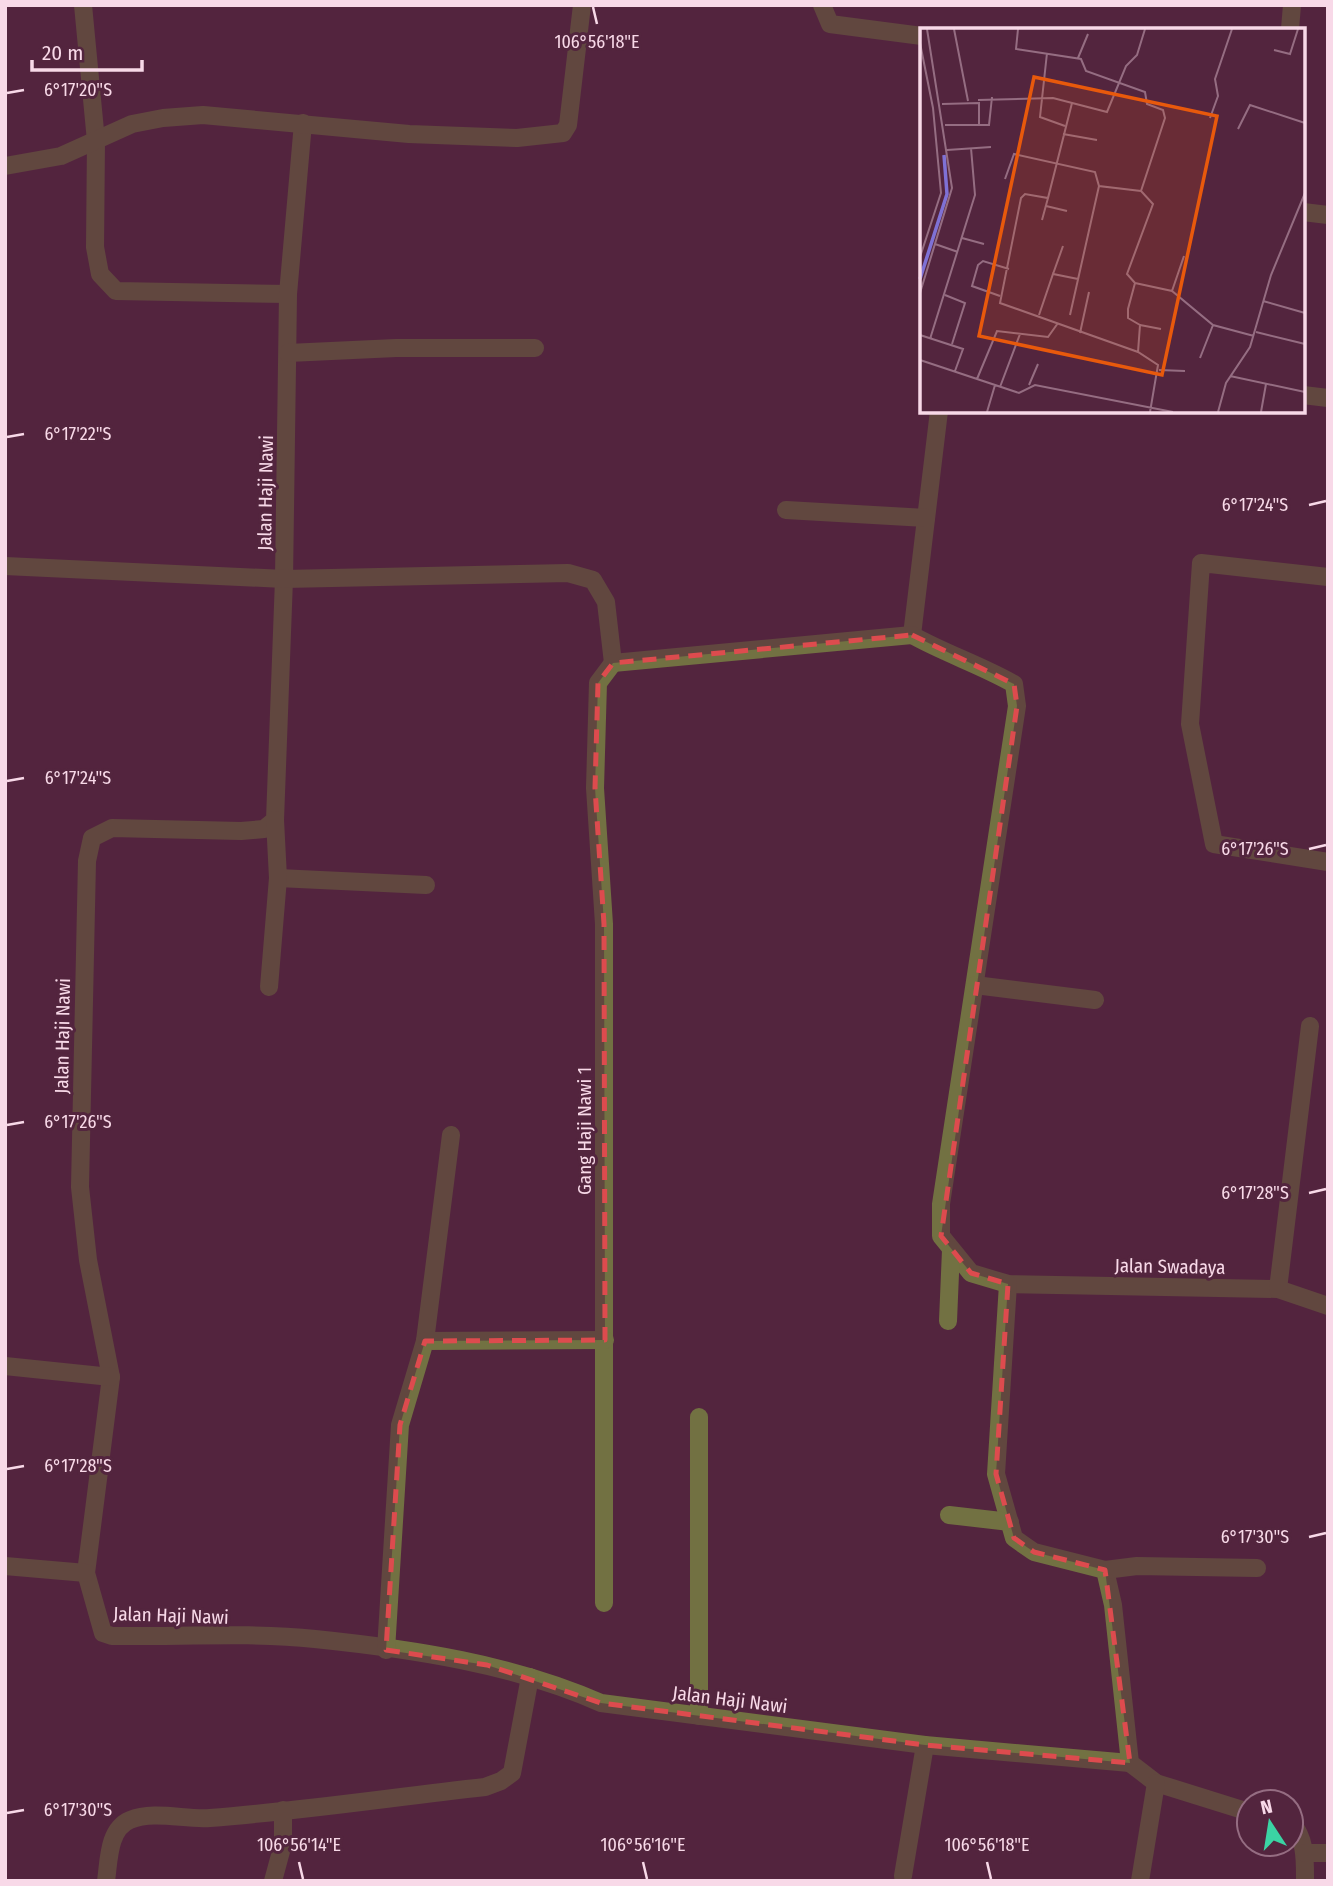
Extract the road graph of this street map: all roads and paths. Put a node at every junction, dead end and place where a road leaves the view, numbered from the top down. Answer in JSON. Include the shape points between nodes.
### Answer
{"nodes":[{"id":1,"x":83,"y":5,"type":"edge"},
{"id":2,"x":582,"y":5,"type":"edge"},
{"id":3,"x":822,"y":5,"type":"edge"},
{"id":4,"x":1292,"y":5,"type":"edge"},
{"id":5,"x":1290,"y":28,"type":"edge"},
{"id":6,"x":920,"y":36,"type":"edge"},
{"id":7,"x":303,"y":123,"type":"junction"},
{"id":8,"x":96,"y":141,"type":"junction"},
{"id":9,"x":5,"y":166,"type":"edge"},
{"id":10,"x":1305,"y":212,"type":"edge"},
{"id":11,"x":1328,"y":215,"type":"edge"},
{"id":12,"x":288,"y":294,"type":"junction"},
{"id":13,"x":535,"y":348,"type":"dead end"},
{"id":14,"x":288,"y":352,"type":"junction"},
{"id":15,"x":1305,"y":395,"type":"edge"},
{"id":16,"x":1328,"y":398,"type":"edge"},
{"id":17,"x":939,"y":413,"type":"edge"},
{"id":18,"x":786,"y":510,"type":"dead end"},
{"id":19,"x":926,"y":518,"type":"junction"},
{"id":20,"x":5,"y":566,"type":"edge"},
{"id":21,"x":1328,"y":577,"type":"edge"},
{"id":22,"x":285,"y":579,"type":"junction"},
{"id":23,"x":912,"y":635,"type":"junction"},
{"id":24,"x":613,"y":663,"type":"junction"},
{"id":25,"x":275,"y":820,"type":"junction"},
{"id":26,"x":1328,"y":862,"type":"edge"},
{"id":27,"x":278,"y":878,"type":"junction"},
{"id":28,"x":426,"y":885,"type":"dead end"},
{"id":29,"x":975,"y":985,"type":"junction"},
{"id":30,"x":270,"y":987,"type":"dead end"},
{"id":31,"x":1095,"y":1000,"type":"dead end"},
{"id":32,"x":1310,"y":1026,"type":"dead end"},
{"id":33,"x":452,"y":1135,"type":"dead end"},
{"id":34,"x":951,"y":1250,"type":"junction"},
{"id":35,"x":1008,"y":1284,"type":"junction"},
{"id":36,"x":1278,"y":1289,"type":"junction"},
{"id":37,"x":1328,"y":1306,"type":"edge"},
{"id":38,"x":948,"y":1321,"type":"dead end"},
{"id":39,"x":605,"y":1340,"type":"junction"},
{"id":40,"x":425,"y":1341,"type":"junction"},
{"id":41,"x":5,"y":1366,"type":"edge"},
{"id":42,"x":111,"y":1377,"type":"junction"},
{"id":43,"x":699,"y":1418,"type":"dead end"},
{"id":44,"x":949,"y":1515,"type":"dead end"},
{"id":45,"x":1010,"y":1522,"type":"junction"},
{"id":46,"x":5,"y":1566,"type":"edge"},
{"id":47,"x":1257,"y":1568,"type":"dead end"},
{"id":48,"x":1105,"y":1570,"type":"junction"},
{"id":49,"x":86,"y":1573,"type":"junction"},
{"id":50,"x":604,"y":1603,"type":"dead end"},
{"id":51,"x":386,"y":1650,"type":"junction"},
{"id":52,"x":530,"y":1677,"type":"junction"},
{"id":53,"x":699,"y":1716,"type":"junction"},
{"id":54,"x":925,"y":1745,"type":"junction"},
{"id":55,"x":1130,"y":1763,"type":"junction"},
{"id":56,"x":1156,"y":1783,"type":"junction"},
{"id":57,"x":1235,"y":1808,"type":"edge"},
{"id":58,"x":283,"y":1810,"type":"junction"},
{"id":59,"x":1305,"y":1853,"type":"edge"},
{"id":60,"x":1328,"y":1853,"type":"edge"},
{"id":61,"x":1305,"y":1858,"type":"edge"},
{"id":62,"x":903,"y":1876,"type":"dead end"},
{"id":63,"x":106,"y":1881,"type":"edge"},
{"id":64,"x":273,"y":1881,"type":"edge"},
{"id":65,"x":1140,"y":1881,"type":"edge"},
{"id":66,"x":1305,"y":1881,"type":"edge"}],
"edges":[{"from":1,"to":8,"type":"street"},
{"from":2,"to":7,"type":"street","via":[[568,125],[563,133],[517,138],[408,134]]},
{"from":3,"to":6,"type":"street","via":[[830,24]]},
{"from":4,"to":5,"type":"street"},
{"from":7,"to":8,"type":"street","via":[[163,118],[132,124]]},
{"from":7,"to":12,"type":"street","name":"Jalan Haji Nawi"},
{"from":8,"to":9,"type":"street","via":[[61,156]]},
{"from":8,"to":12,"type":"street","via":[[97,261],[100,274],[116,291]]},
{"from":10,"to":11,"type":"street"},
{"from":12,"to":14,"type":"street","name":"Jalan Haji Nawi"},
{"from":13,"to":14,"type":"street"},
{"from":14,"to":22,"type":"street","name":"Jalan Haji Nawi"},
{"from":15,"to":16,"type":"street"},
{"from":17,"to":19,"type":"street"},
{"from":18,"to":19,"type":"street"},
{"from":19,"to":23,"type":"street"},
{"from":20,"to":22,"type":"street"},
{"from":21,"to":26,"type":"street","via":[[1201,563],[1190,724],[1214,844]]},
{"from":22,"to":24,"type":"street","via":[[568,573],[593,580],[606,602]]},
{"from":22,"to":25,"type":"street","name":"Jalan Haji Nawi"},
{"from":23,"to":24,"type":"street"},
{"from":23,"to":29,"type":"street","via":[[1014,684],[1017,706]]},
{"from":24,"to":39,"type":"street","name":"Gang Haji Nawi 1","via":[[598,683],[595,788],[604,924]]},
{"from":25,"to":27,"type":"street"},
{"from":25,"to":42,"type":"street","name":"Jalan Haji Nawi","via":[[264,829],[241,831],[112,828],[92,838],[87,861],[80,1187],[88,1260]]},
{"from":27,"to":28,"type":"street"},
{"from":27,"to":30,"type":"street"},
{"from":29,"to":31,"type":"street"},
{"from":29,"to":34,"type":"street","via":[[942,1204],[941,1236]]},
{"from":32,"to":36,"type":"street"},
{"from":33,"to":40,"type":"street"},
{"from":34,"to":35,"type":"street","name":"Jalan Swadaya","via":[[971,1273]]},
{"from":34,"to":38,"type":"street"},
{"from":35,"to":36,"type":"street","name":"Jalan Swadaya"},
{"from":35,"to":45,"type":"street","via":[[996,1474]]},
{"from":36,"to":37,"type":"street","name":"Jalan Swadaya"},
{"from":39,"to":40,"type":"street"},
{"from":39,"to":50,"type":"street","name":"Gang Haji Nawi 1"},
{"from":40,"to":51,"type":"street","via":[[400,1425]]},
{"from":41,"to":42,"type":"street"},
{"from":42,"to":49,"type":"street","name":"Jalan Haji Nawi"},
{"from":43,"to":53,"type":"street"},
{"from":44,"to":45,"type":"street"},
{"from":45,"to":48,"type":"street","via":[[1014,1538],[1034,1552]]},
{"from":46,"to":49,"type":"street"},
{"from":47,"to":48,"type":"street","via":[[1137,1566]]},
{"from":48,"to":55,"type":"street","via":[[1114,1605]]},
{"from":49,"to":51,"type":"street","name":"Jalan Haji Nawi","via":[[97,1623],[103,1633],[112,1636],[314,1639]]},
{"from":51,"to":52,"type":"street","name":"Jalan Haji Nawi","via":[[487,1665]]},
{"from":52,"to":53,"type":"street","name":"Jalan Haji Nawi","via":[[601,1703]]},
{"from":52,"to":58,"type":"street","via":[[512,1773],[502,1781],[485,1787]]},
{"from":53,"to":54,"type":"street","name":"Jalan Haji Nawi"},
{"from":54,"to":55,"type":"street","name":"Jalan Haji Nawi"},
{"from":54,"to":62,"type":"street"},
{"from":55,"to":56,"type":"street"},
{"from":56,"to":57,"type":"street"},
{"from":56,"to":65,"type":"street"},
{"from":58,"to":63,"type":"street","via":[[130,1820],[119,1827],[113,1839]]},
{"from":58,"to":64,"type":"street","via":[[283,1844]]},
{"from":59,"to":60,"type":"street"},
{"from":61,"to":66,"type":"street"}]}
